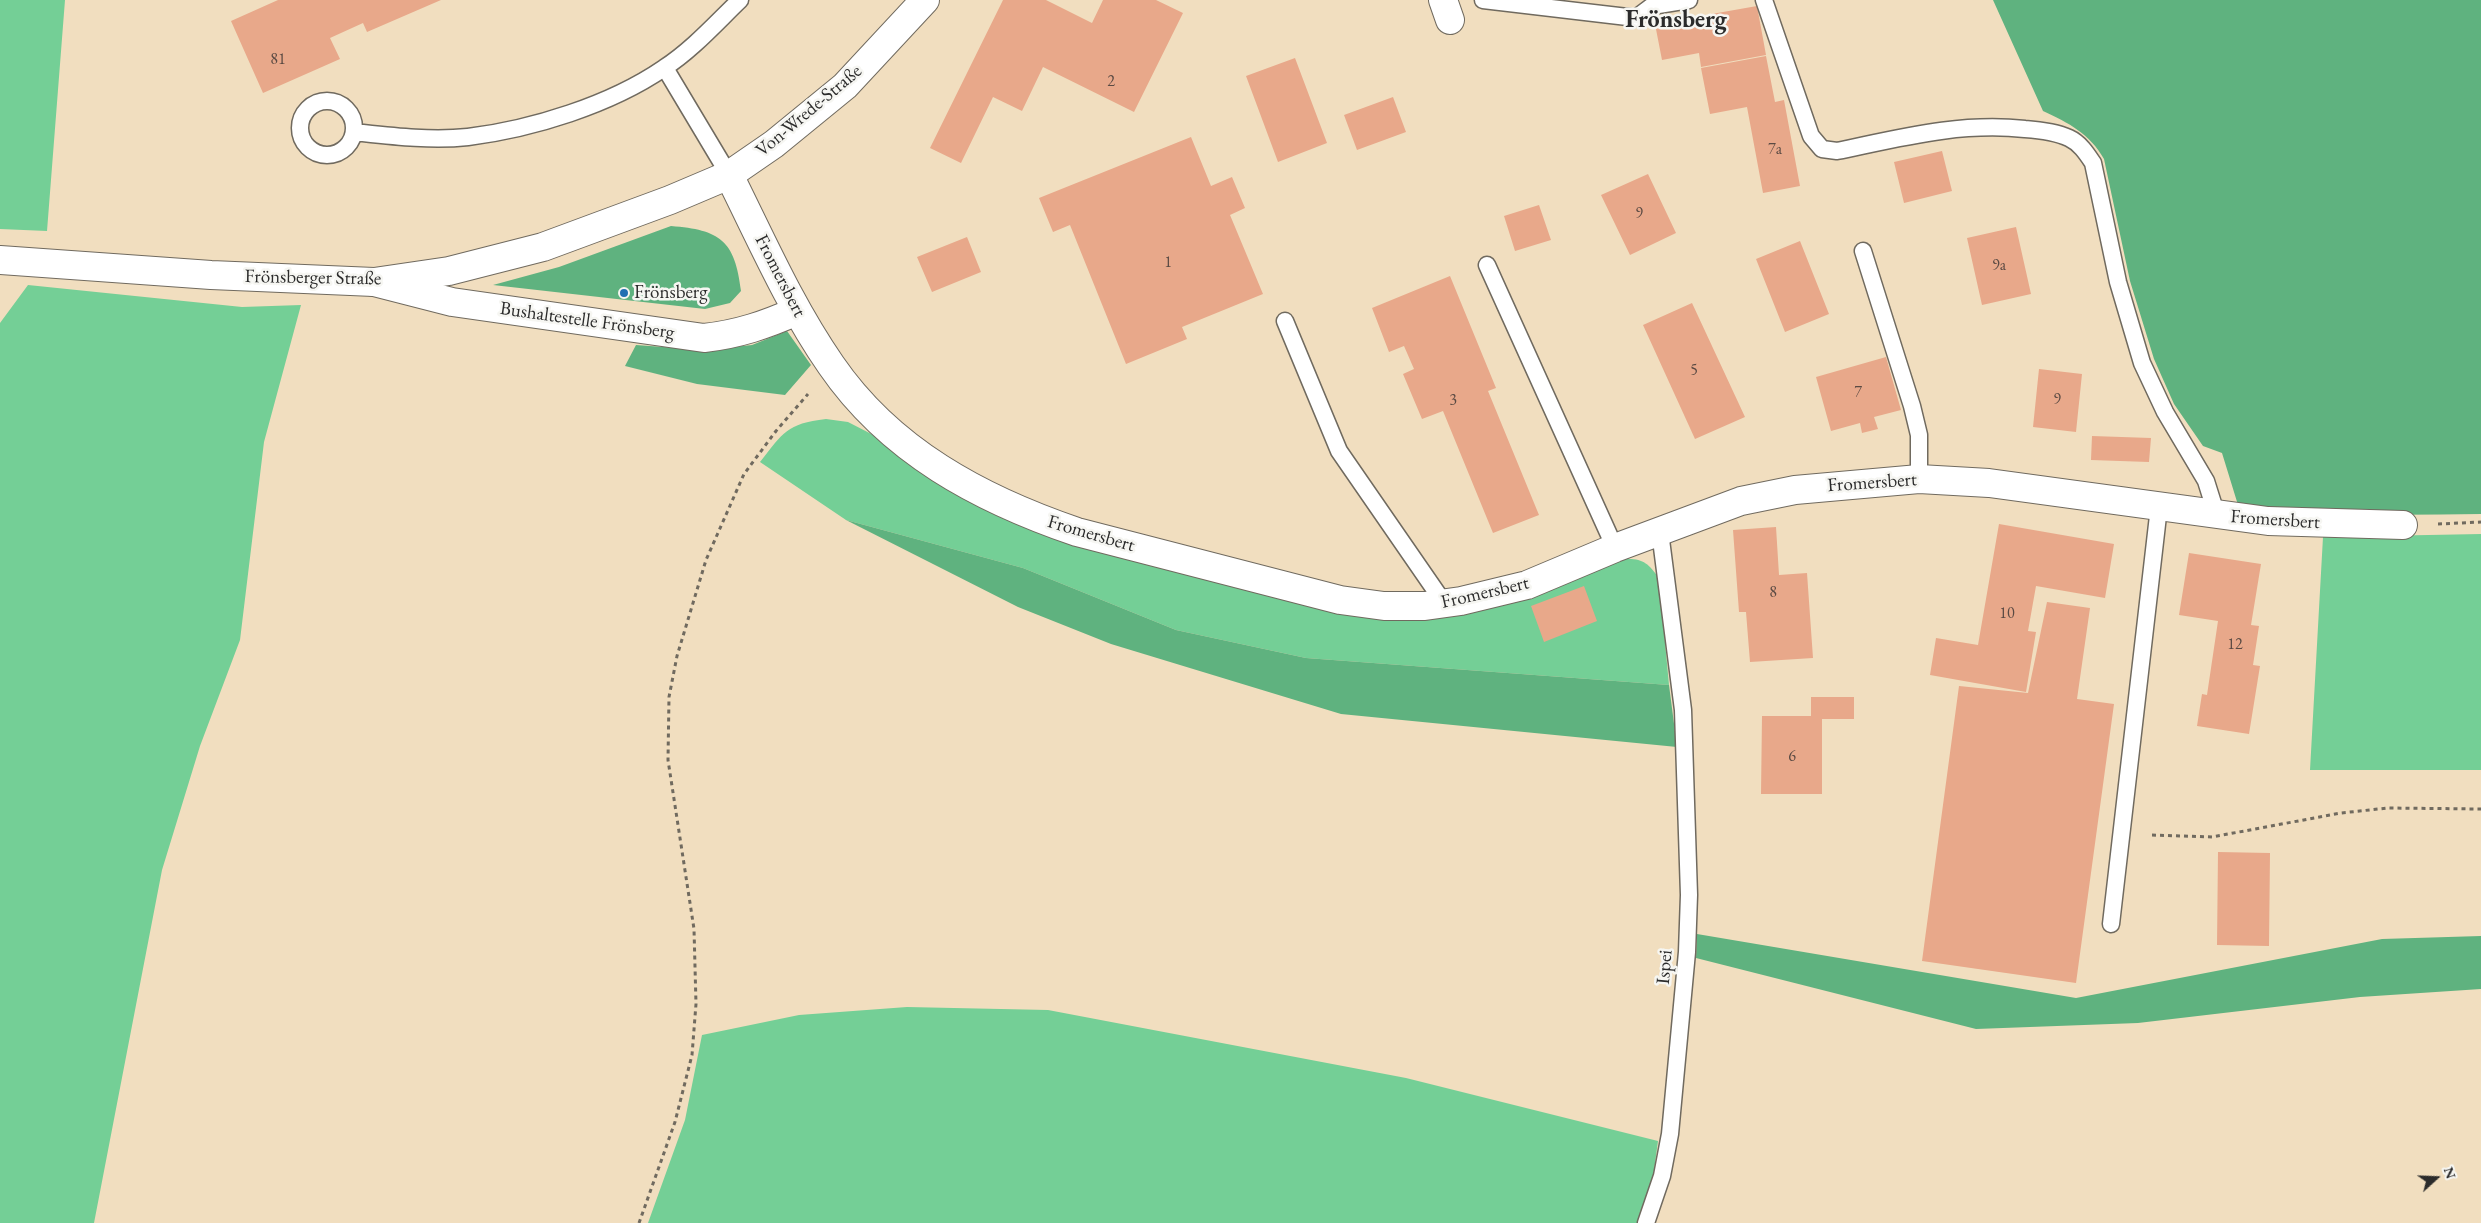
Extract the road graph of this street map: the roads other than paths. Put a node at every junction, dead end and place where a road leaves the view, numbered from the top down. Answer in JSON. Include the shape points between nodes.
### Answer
{"nodes":[{"id":1,"x":740,"y":0,"type":"edge"},
{"id":2,"x":925,"y":0,"type":"edge"},
{"id":3,"x":1483,"y":0,"type":"edge"},
{"id":4,"x":1690,"y":0,"type":"edge"},
{"id":5,"x":1764,"y":0,"type":"edge"},
{"id":6,"x":665,"y":68,"type":"junction"},
{"id":7,"x":354,"y":132,"type":"dead end"},
{"id":8,"x":729,"y":175,"type":"junction"},
{"id":9,"x":1863,"y":251,"type":"dead end"},
{"id":10,"x":0,"y":260,"type":"edge"},
{"id":11,"x":1487,"y":265,"type":"dead end"},
{"id":12,"x":374,"y":282,"type":"junction"},
{"id":13,"x":798,"y":311,"type":"junction"},
{"id":14,"x":1285,"y":321,"type":"dead end"},
{"id":15,"x":1919,"y":479,"type":"junction"},
{"id":16,"x":2159,"y":507,"type":"junction"},
{"id":17,"x":2217,"y":516,"type":"junction"},
{"id":18,"x":2403,"y":525,"type":"road end"},
{"id":19,"x":1660,"y":532,"type":"junction"},
{"id":20,"x":1615,"y":548,"type":"junction"},
{"id":21,"x":1444,"y":603,"type":"junction"},
{"id":22,"x":2111,"y":924,"type":"dead end"},
{"id":23,"x":1646,"y":1223,"type":"edge"}],
"edges":[{"from":1,"to":6,"type":"lane"},
{"from":2,"to":8,"type":"street","name":"Von-Wrede-Straße","via":[[846,86],[774,144]]},
{"from":3,"to":4,"type":"lane","via":[[1636,18],[1652,6]]},
{"from":5,"to":17,"type":"lane","via":[[1811,136],[1822,149],[1837,151],[1952,128],[2000,126],[2038,130],[2070,139],[2084,150],[2093,163],[2118,282],[2142,363],[2165,412],[2206,481]]},
{"from":6,"to":7,"type":"lane","via":[[604,100],[506,130],[467,137],[436,138]]},
{"from":6,"to":8,"type":"lane"},
{"from":8,"to":12,"type":"street","name":"Frönsberger Straße","via":[[543,247],[449,271]]},
{"from":8,"to":13,"type":"street","name":"Fromersbert"},
{"from":9,"to":15,"type":"lane","via":[[1912,406],[1919,435]]},
{"from":10,"to":12,"type":"street","name":"Frönsberger Straße","via":[[211,275]]},
{"from":11,"to":20,"type":"lane"},
{"from":12,"to":13,"type":"street","name":"Bushaltestelle Frönsberg","via":[[452,302],[704,338],[737,334]]},
{"from":13,"to":21,"type":"street","name":"Fromersbert","via":[[832,367],[863,403],[918,454],[988,497],[1077,532],[1340,600],[1384,606]]},
{"from":14,"to":21,"type":"lane","via":[[1339,451]]},
{"from":15,"to":16,"type":"street","name":"Fromersbert","via":[[1989,484]]},
{"from":15,"to":19,"type":"street","name":"Fromersbert","via":[[1777,494],[1741,501]]},
{"from":16,"to":17,"type":"street","name":"Fromersbert"},
{"from":16,"to":22,"type":"lane"},
{"from":17,"to":18,"type":"street","name":"Fromersbert","via":[[2268,521]]},
{"from":19,"to":20,"type":"street","name":"Fromersbert"},
{"from":19,"to":23,"type":"lane","name":"Ispei","via":[[1683,710],[1689,895],[1687,952],[1670,1134],[1662,1176]]},
{"from":20,"to":21,"type":"street","name":"Fromersbert","via":[[1527,585]]}]}
